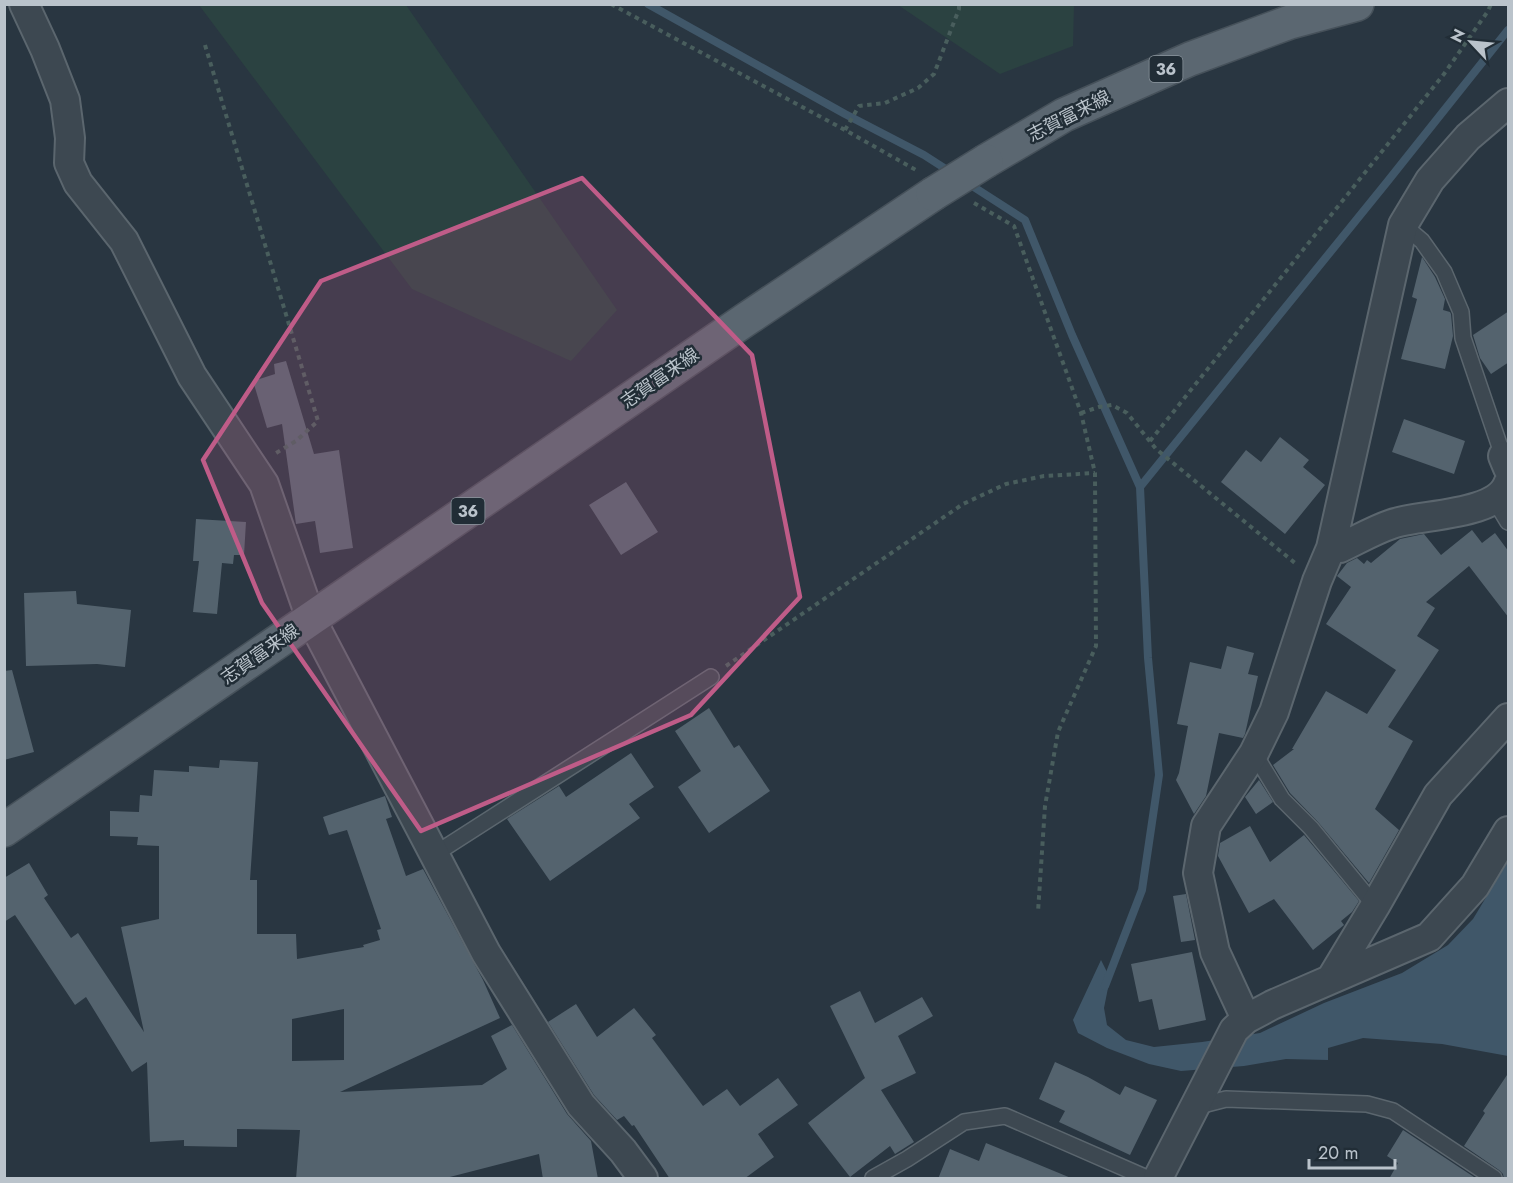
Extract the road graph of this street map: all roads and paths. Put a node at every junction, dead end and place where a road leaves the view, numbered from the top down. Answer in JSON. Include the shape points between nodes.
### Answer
{"nodes":[{"id":1,"x":24,"y":4,"type":"edge"},
{"id":2,"x":611,"y":4,"type":"edge"},
{"id":3,"x":959,"y":4,"type":"edge"},
{"id":4,"x":1357,"y":4,"type":"edge"},
{"id":5,"x":1491,"y":4,"type":"edge"},
{"id":6,"x":205,"y":45,"type":"dead end"},
{"id":7,"x":1509,"y":103,"type":"edge"},
{"id":8,"x":845,"y":130,"type":"junction"},
{"id":9,"x":929,"y":184,"type":"junction"},
{"id":10,"x":964,"y":197,"type":"dead end"},
{"id":11,"x":1403,"y":225,"type":"junction"},
{"id":12,"x":1081,"y":413,"type":"junction"},
{"id":13,"x":1150,"y":441,"type":"junction"},
{"id":14,"x":1506,"y":462,"type":"edge"},
{"id":15,"x":253,"y":467,"type":"junction"},
{"id":16,"x":1095,"y":473,"type":"junction"},
{"id":17,"x":1504,"y":502,"type":"edge"},
{"id":18,"x":1332,"y":549,"type":"junction"},
{"id":19,"x":1317,"y":580,"type":"junction"},
{"id":20,"x":311,"y":619,"type":"junction"},
{"id":21,"x":711,"y":677,"type":"joint"},
{"id":22,"x":1509,"y":718,"type":"edge"},
{"id":23,"x":1254,"y":753,"type":"junction"},
{"id":24,"x":4,"y":830,"type":"edge"},
{"id":25,"x":1509,"y":831,"type":"edge"},
{"id":26,"x":435,"y":854,"type":"junction"},
{"id":27,"x":1375,"y":906,"type":"junction"},
{"id":28,"x":1038,"y":912,"type":"dead end"},
{"id":29,"x":1331,"y":979,"type":"junction"},
{"id":30,"x":1240,"y":1024,"type":"junction"},
{"id":31,"x":1199,"y":1099,"type":"junction"},
{"id":32,"x":642,"y":1179,"type":"edge"},
{"id":33,"x":873,"y":1179,"type":"edge"},
{"id":34,"x":1147,"y":1179,"type":"edge"},
{"id":35,"x":1158,"y":1179,"type":"edge"},
{"id":36,"x":1494,"y":1179,"type":"edge"}],
"edges":[{"from":1,"to":15,"type":"street","via":[[65,100],[69,163],[78,183],[124,241],[192,376]]},
{"from":2,"to":8,"type":"path"},
{"from":3,"to":8,"type":"path","via":[[934,74],[918,88],[885,103],[859,106]]},
{"from":4,"to":9,"type":"main road","name":"志賀富来線","number":"36","bridge":true,"via":[[1290,22],[1190,59],[1064,115],[986,161]]},
{"from":5,"to":13,"type":"path","via":[[1444,74]]},
{"from":6,"to":15,"type":"path","via":[[318,421],[296,441]]},
{"from":7,"to":11,"type":"street","via":[[1468,136],[1430,180]]},
{"from":8,"to":9,"type":"path"},
{"from":9,"to":20,"type":"main road","name":"志賀富来線","number":"36","via":[[745,320]]},
{"from":10,"to":12,"type":"path","via":[[1014,226]]},
{"from":11,"to":14,"type":"lane","via":[[1422,241],[1444,272],[1461,312],[1463,339]]},
{"from":11,"to":18,"type":"street"},
{"from":12,"to":13,"type":"path","via":[[1112,405],[1127,413]]},
{"from":12,"to":16,"type":"path"},
{"from":13,"to":19,"type":"path"},
{"from":15,"to":20,"type":"street","via":[[264,484]]},
{"from":16,"to":21,"type":"path","via":[[1044,476],[1006,484],[963,504]]},
{"from":16,"to":28,"type":"path","via":[[1096,646],[1058,732],[1044,806]]},
{"from":17,"to":18,"type":"street","via":[[1392,524]]},
{"from":18,"to":19,"type":"street"},
{"from":19,"to":23,"type":"street","via":[[1274,712]]},
{"from":20,"to":24,"type":"main road","name":"志賀富来線","number":"36"},
{"from":20,"to":26,"type":"street"},
{"from":21,"to":26,"type":"lane"},
{"from":22,"to":27,"type":"street","via":[[1438,795]]},
{"from":23,"to":27,"type":"lane","via":[[1282,799]]},
{"from":23,"to":30,"type":"street","via":[[1206,826],[1198,873],[1215,952]]},
{"from":25,"to":29,"type":"street","via":[[1474,886],[1429,937]]},
{"from":26,"to":32,"type":"street","via":[[486,953],[581,1105],[623,1151]]},
{"from":27,"to":29,"type":"street"},
{"from":29,"to":30,"type":"street"},
{"from":30,"to":31,"type":"street"},
{"from":31,"to":35,"type":"street"},
{"from":31,"to":36,"type":"lane","via":[[1367,1104],[1394,1111]]},
{"from":33,"to":34,"type":"lane","via":[[964,1122],[1005,1116]]}]}
